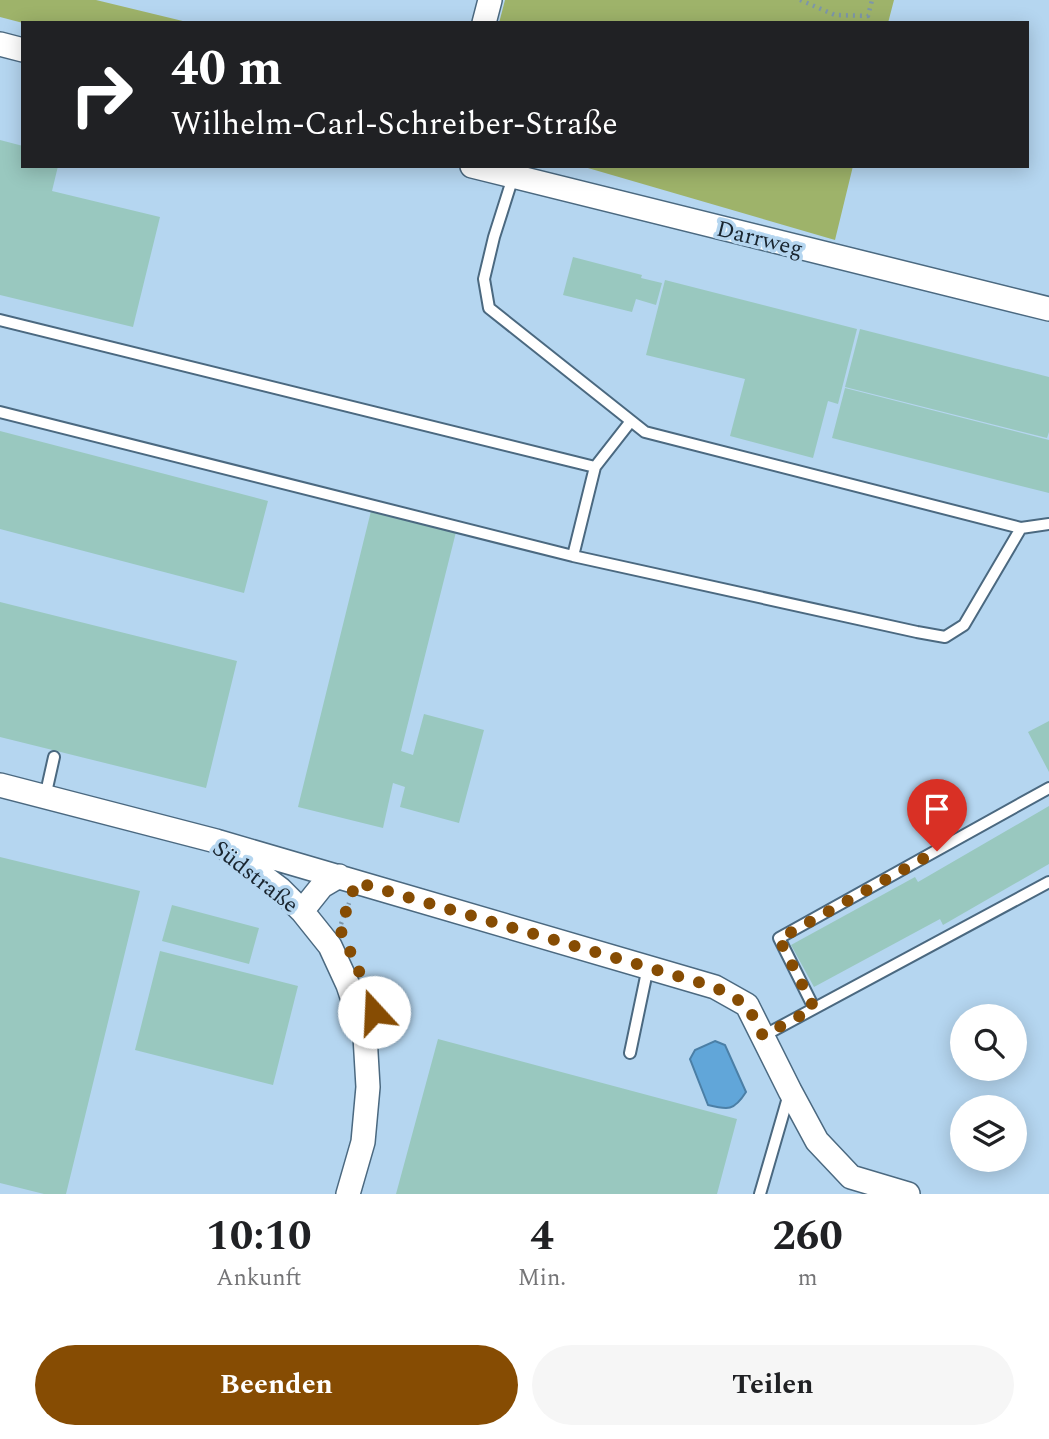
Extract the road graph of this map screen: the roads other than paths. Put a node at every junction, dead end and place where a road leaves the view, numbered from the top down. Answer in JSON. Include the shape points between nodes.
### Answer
{"nodes":[{"id":1,"x":490,"y":0,"type":"edge"},
{"id":2,"x":485,"y":21,"type":"edge"},
{"id":3,"x":0,"y":44,"type":"edge"},
{"id":4,"x":21,"y":49,"type":"edge"},
{"id":5,"x":479,"y":168,"type":"edge"},
{"id":6,"x":513,"y":177,"type":"junction"},
{"id":7,"x":1049,"y":309,"type":"edge"},
{"id":8,"x":0,"y":320,"type":"edge"},
{"id":9,"x":0,"y":412,"type":"edge"},
{"id":10,"x":631,"y":421,"type":"junction"},
{"id":11,"x":594,"y":467,"type":"junction"},
{"id":12,"x":1049,"y":524,"type":"edge"},
{"id":13,"x":1021,"y":528,"type":"junction"},
{"id":14,"x":573,"y":556,"type":"junction"},
{"id":15,"x":54,"y":758,"type":"dead end"},
{"id":16,"x":0,"y":785,"type":"edge"},
{"id":17,"x":1049,"y":789,"type":"edge"},
{"id":18,"x":45,"y":797,"type":"junction"},
{"id":19,"x":216,"y":841,"type":"junction"},
{"id":20,"x":347,"y":879,"type":"junction"},
{"id":21,"x":1049,"y":882,"type":"edge"},
{"id":22,"x":302,"y":911,"type":"junction"},
{"id":23,"x":648,"y":967,"type":"junction"},
{"id":24,"x":814,"y":1008,"type":"junction"},
{"id":25,"x":763,"y":1036,"type":"junction"},
{"id":26,"x":629,"y":1053,"type":"dead end"},
{"id":27,"x":790,"y":1091,"type":"junction"},
{"id":28,"x":348,"y":1194,"type":"edge"},
{"id":29,"x":760,"y":1194,"type":"edge"},
{"id":30,"x":908,"y":1194,"type":"edge"}],
"edges":[{"from":1,"to":2,"type":"street"},
{"from":3,"to":4,"type":"street"},
{"from":5,"to":6,"type":"street","name":"Darrweg"},
{"from":6,"to":7,"type":"street","name":"Darrweg"},
{"from":6,"to":10,"type":"lane","via":[[484,279],[489,308]]},
{"from":8,"to":11,"type":"lane"},
{"from":9,"to":14,"type":"lane"},
{"from":10,"to":11,"type":"lane"},
{"from":10,"to":13,"type":"lane","via":[[645,432]]},
{"from":11,"to":14,"type":"lane"},
{"from":12,"to":13,"type":"lane"},
{"from":13,"to":14,"type":"lane","via":[[964,625],[945,637]]},
{"from":15,"to":18,"type":"lane"},
{"from":16,"to":18,"type":"street","name":"Südstraße"},
{"from":17,"to":24,"type":"lane","via":[[779,939]]},
{"from":18,"to":19,"type":"street","name":"Südstraße"},
{"from":19,"to":20,"type":"street"},
{"from":19,"to":22,"type":"street","name":"Südstraße"},
{"from":20,"to":22,"type":"street","via":[[322,886]]},
{"from":20,"to":23,"type":"street"},
{"from":21,"to":24,"type":"lane"},
{"from":22,"to":28,"type":"street","name":"Südstraße","via":[[330,946],[365,1036],[368,1087],[363,1142]]},
{"from":23,"to":25,"type":"street","via":[[715,987],[747,1005]]},
{"from":23,"to":26,"type":"lane"},
{"from":24,"to":25,"type":"lane"},
{"from":25,"to":27,"type":"street"},
{"from":27,"to":29,"type":"lane"},
{"from":27,"to":30,"type":"street","via":[[817,1141],[851,1177]]}]}
